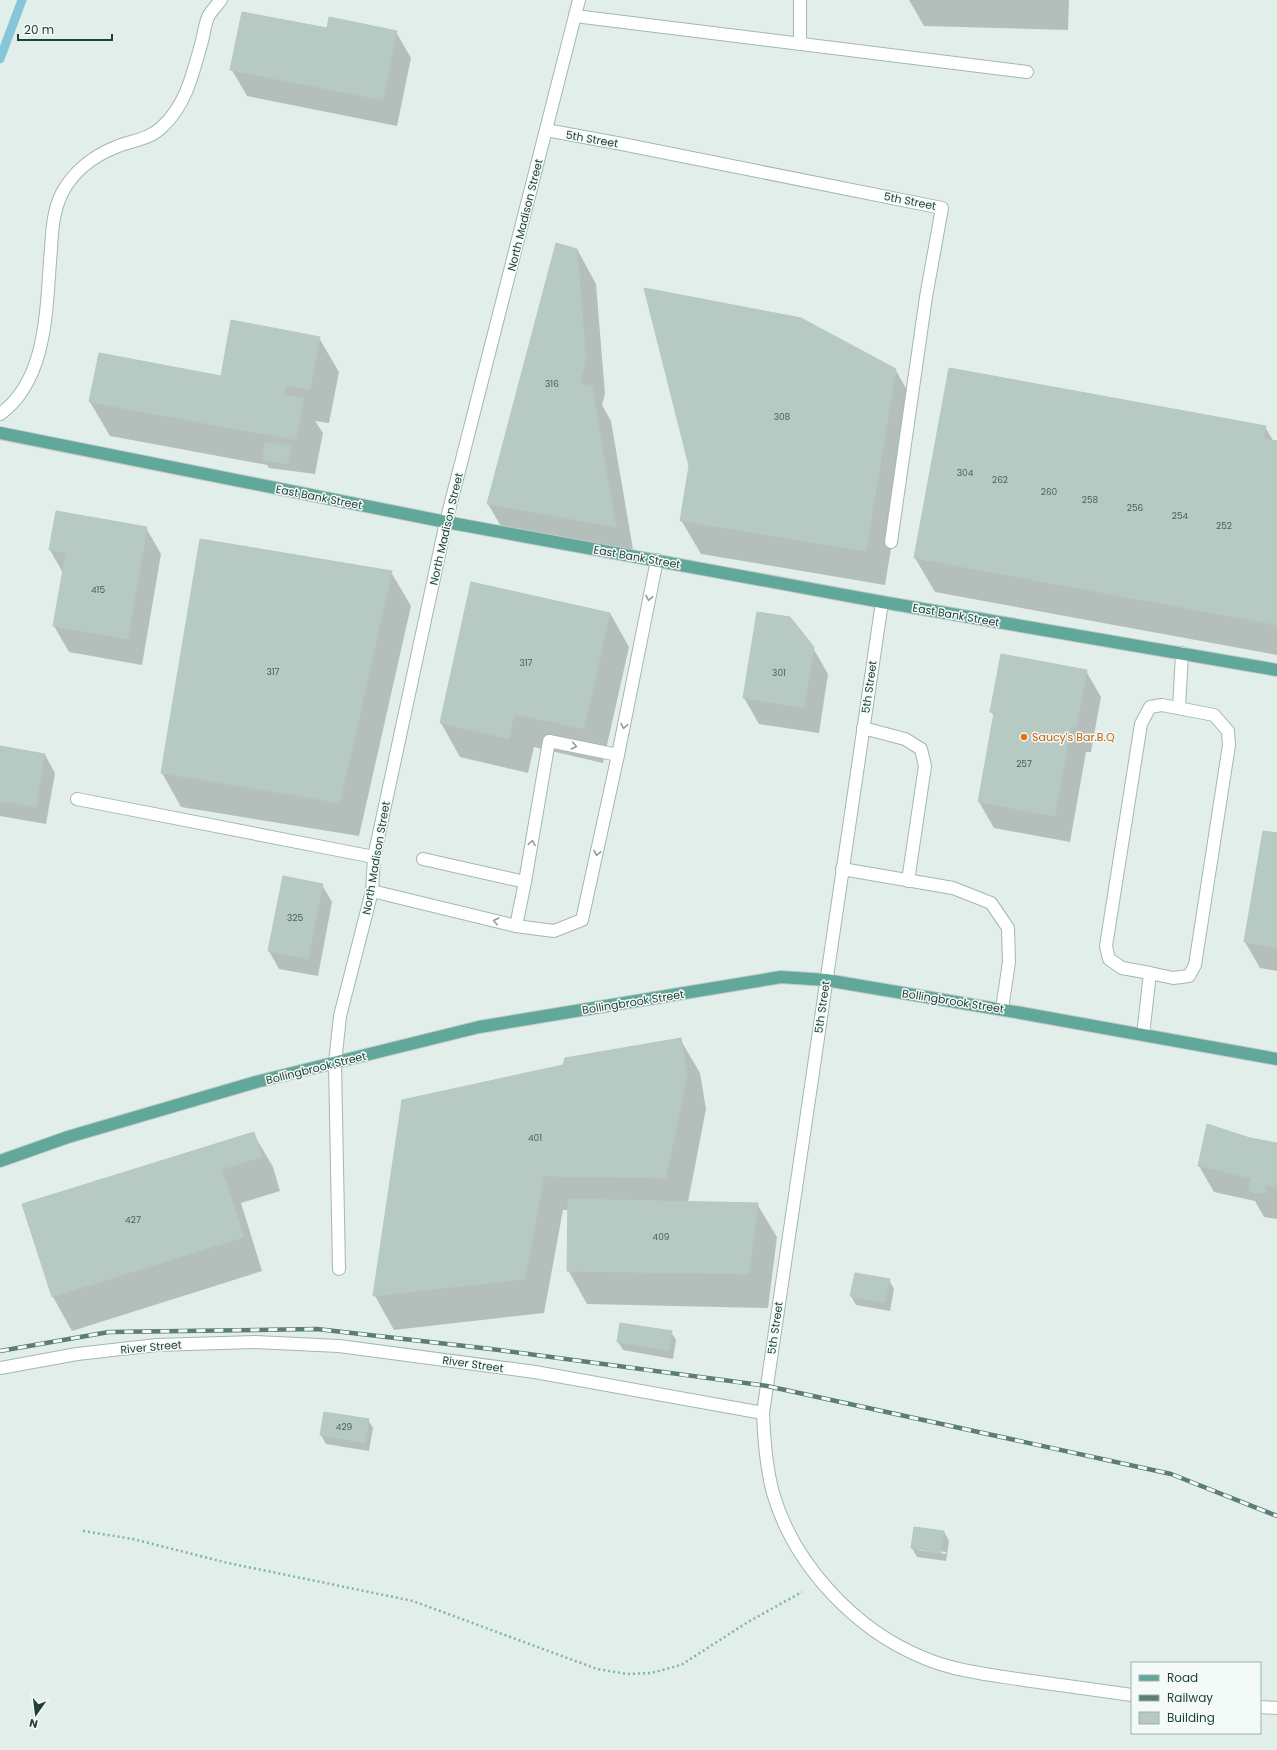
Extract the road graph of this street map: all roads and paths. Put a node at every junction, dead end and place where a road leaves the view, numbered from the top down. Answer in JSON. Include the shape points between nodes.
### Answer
{"nodes":[{"id":1,"x":221,"y":0,"type":"edge"},
{"id":2,"x":579,"y":0,"type":"edge"},
{"id":3,"x":800,"y":0,"type":"edge"},
{"id":4,"x":575,"y":16,"type":"junction"},
{"id":5,"x":800,"y":44,"type":"junction"},
{"id":6,"x":1027,"y":72,"type":"dead end"},
{"id":7,"x":546,"y":130,"type":"junction"},
{"id":8,"x":0,"y":414,"type":"edge"},
{"id":9,"x":0,"y":433,"type":"edge"},
{"id":10,"x":446,"y":522,"type":"junction"},
{"id":11,"x":891,"y":542,"type":"dead end"},
{"id":12,"x":657,"y":560,"type":"junction"},
{"id":13,"x":882,"y":602,"type":"junction"},
{"id":14,"x":1182,"y":653,"type":"junction"},
{"id":15,"x":1277,"y":670,"type":"edge"},
{"id":16,"x":1179,"y":708,"type":"junction"},
{"id":17,"x":863,"y":728,"type":"junction"},
{"id":18,"x":618,"y":756,"type":"junction"},
{"id":19,"x":78,"y":799,"type":"dead end"},
{"id":20,"x":374,"y":857,"type":"junction"},
{"id":21,"x":423,"y":859,"type":"dead end"},
{"id":22,"x":842,"y":869,"type":"junction"},
{"id":23,"x":908,"y":881,"type":"junction"},
{"id":24,"x":525,"y":882,"type":"junction"},
{"id":25,"x":372,"y":892,"type":"junction"},
{"id":26,"x":516,"y":926,"type":"junction"},
{"id":27,"x":1150,"y":973,"type":"junction"},
{"id":28,"x":826,"y":980,"type":"junction"},
{"id":29,"x":1002,"y":1009,"type":"junction"},
{"id":30,"x":1143,"y":1035,"type":"junction"},
{"id":31,"x":1277,"y":1059,"type":"edge"},
{"id":32,"x":335,"y":1063,"type":"junction"},
{"id":33,"x":0,"y":1161,"type":"edge"},
{"id":34,"x":339,"y":1269,"type":"dead end"},
{"id":35,"x":0,"y":1368,"type":"edge"},
{"id":36,"x":763,"y":1413,"type":"junction"},
{"id":37,"x":83,"y":1531,"type":"dead end"},
{"id":38,"x":822,"y":1581,"type":"junction"},
{"id":39,"x":1131,"y":1695,"type":"edge"},
{"id":40,"x":1261,"y":1707,"type":"edge"},
{"id":41,"x":1277,"y":1708,"type":"edge"}],
"edges":[{"from":1,"to":8,"type":"street","via":[[208,17],[187,92],[178,109],[162,128],[140,141],[116,146],[93,158],[77,172],[62,193],[53,218],[44,334],[38,358],[25,386]]},
{"from":2,"to":4,"type":"street","name":"North Madison Street"},
{"from":3,"to":5,"type":"street"},
{"from":4,"to":5,"type":"street"},
{"from":4,"to":7,"type":"street","name":"North Madison Street"},
{"from":5,"to":6,"type":"street"},
{"from":7,"to":10,"type":"street","name":"North Madison Street"},
{"from":7,"to":11,"type":"street","name":"5th Street","via":[[942,208],[926,297]]},
{"from":9,"to":10,"type":"main road","name":"East Bank Street"},
{"from":10,"to":12,"type":"main road","name":"East Bank Street"},
{"from":10,"to":20,"type":"street","name":"North Madison Street"},
{"from":12,"to":13,"type":"main road","name":"East Bank Street"},
{"from":12,"to":18,"type":"street","one_way":true},
{"from":13,"to":14,"type":"main road","name":"East Bank Street"},
{"from":13,"to":17,"type":"street","name":"5th Street"},
{"from":14,"to":15,"type":"main road","name":"East Bank Street"},
{"from":14,"to":16,"type":"street"},
{"from":16,"to":27,"type":"street","via":[[1150,706],[1141,724],[1106,946],[1109,959],[1122,968]]},
{"from":16,"to":27,"type":"street","via":[[1214,716],[1228,731],[1228,745],[1195,965],[1189,976],[1173,978]]},
{"from":17,"to":22,"type":"street","name":"5th Street"},
{"from":17,"to":23,"type":"street","via":[[905,739],[921,749],[925,766]]},
{"from":24,"to":18,"type":"street","one_way":true,"via":[[549,741]]},
{"from":18,"to":26,"type":"street","one_way":true,"via":[[582,920],[554,931]]},
{"from":19,"to":20,"type":"street"},
{"from":20,"to":25,"type":"street","name":"North Madison Street"},
{"from":21,"to":24,"type":"street"},
{"from":22,"to":23,"type":"street"},
{"from":22,"to":28,"type":"street","name":"5th Street"},
{"from":23,"to":29,"type":"street","via":[[952,888],[991,903],[1008,928],[1009,962]]},
{"from":24,"to":26,"type":"street"},
{"from":26,"to":25,"type":"street","one_way":true},
{"from":25,"to":32,"type":"street","name":"North Madison Street","via":[[340,1016]]},
{"from":27,"to":30,"type":"street"},
{"from":28,"to":29,"type":"main road","name":"Bollingbrook Street"},
{"from":28,"to":32,"type":"main road","name":"Bollingbrook Street","via":[[781,977],[479,1027]]},
{"from":28,"to":36,"type":"street","name":"5th Street"},
{"from":29,"to":30,"type":"main road","name":"Bollingbrook Street"},
{"from":30,"to":31,"type":"main road","name":"Bollingbrook Street"},
{"from":32,"to":33,"type":"main road","name":"Bollingbrook Street","via":[[256,1082],[68,1137]]},
{"from":32,"to":34,"type":"street","name":"North Madison Street"},
{"from":35,"to":36,"type":"street","name":"River Street","via":[[77,1354],[157,1345],[255,1342],[339,1346],[535,1372]]},
{"from":36,"to":38,"type":"street","via":[[764,1451],[773,1494],[789,1535]]},
{"from":37,"to":38,"type":"path","via":[[133,1539],[228,1563],[413,1600],[597,1669],[627,1674],[651,1673],[680,1664]]},
{"from":38,"to":39,"type":"street","via":[[849,1610],[887,1640],[925,1658],[980,1674]]},
{"from":40,"to":41,"type":"street"}]}
